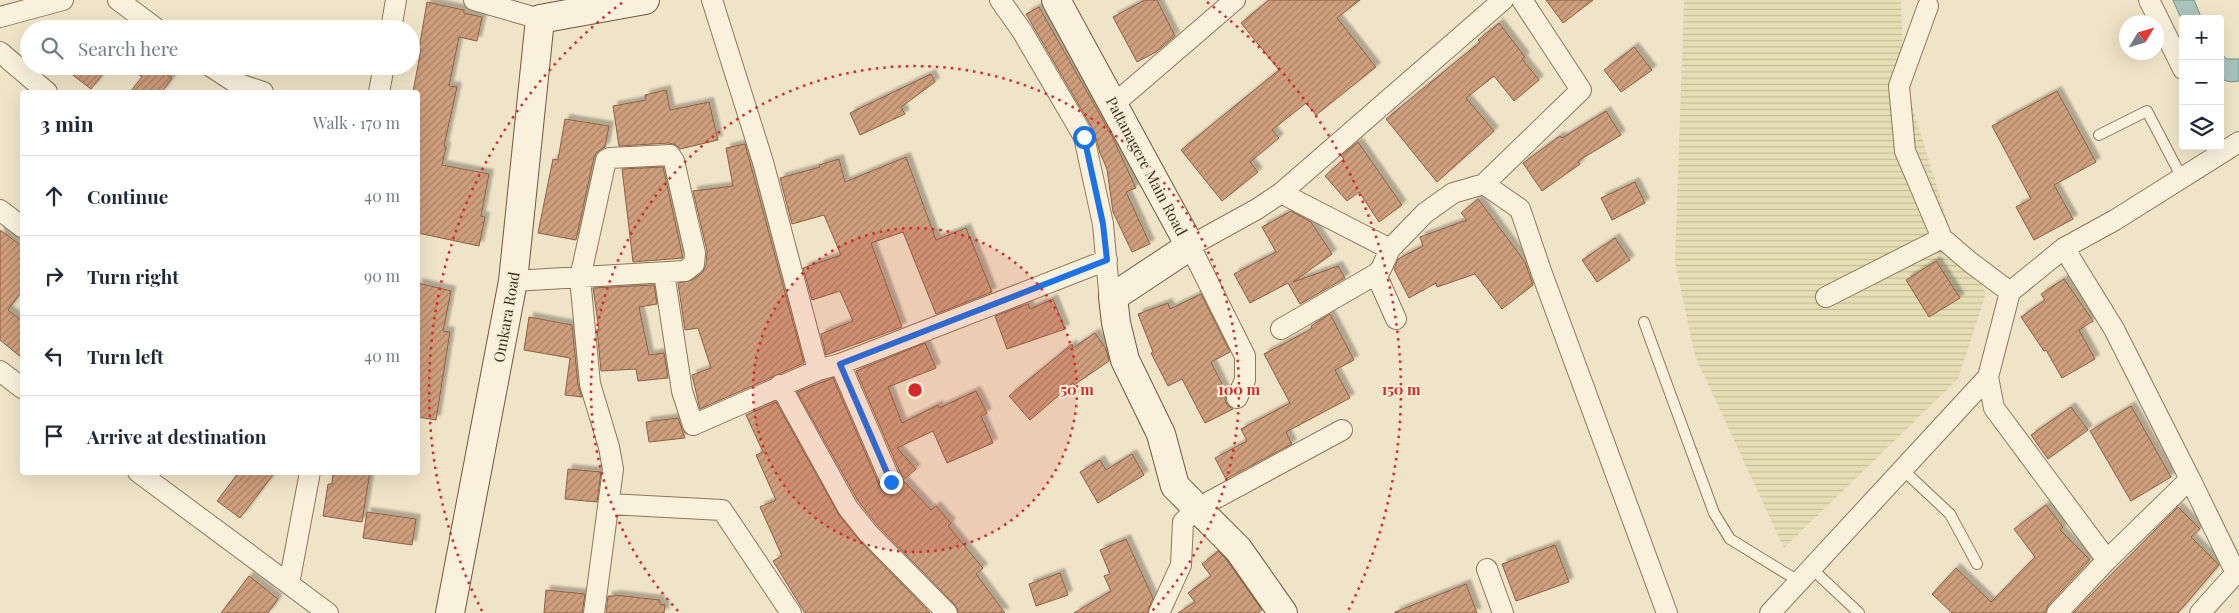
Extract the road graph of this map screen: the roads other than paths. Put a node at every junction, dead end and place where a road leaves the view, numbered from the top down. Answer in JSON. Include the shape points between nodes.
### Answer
{"nodes":[{"id":1,"x":63,"y":0,"type":"edge"},
{"id":2,"x":118,"y":0,"type":"edge"},
{"id":3,"x":396,"y":0,"type":"edge"},
{"id":4,"x":474,"y":0,"type":"edge"},
{"id":5,"x":644,"y":0,"type":"edge"},
{"id":6,"x":712,"y":0,"type":"edge"},
{"id":7,"x":1000,"y":0,"type":"edge"},
{"id":8,"x":1056,"y":0,"type":"edge"},
{"id":9,"x":1235,"y":0,"type":"edge"},
{"id":10,"x":1504,"y":0,"type":"edge"},
{"id":11,"x":1522,"y":0,"type":"edge"},
{"id":12,"x":2149,"y":0,"type":"edge"},
{"id":13,"x":1928,"y":6,"type":"dead end"},
{"id":14,"x":0,"y":17,"type":"edge"},
{"id":15,"x":540,"y":19,"type":"junction"},
{"id":16,"x":145,"y":20,"type":"edge"},
{"id":17,"x":392,"y":20,"type":"edge"},
{"id":18,"x":0,"y":52,"type":"edge"},
{"id":19,"x":2179,"y":61,"type":"edge"},
{"id":20,"x":20,"y":69,"type":"edge"},
{"id":21,"x":27,"y":75,"type":"edge"},
{"id":22,"x":224,"y":75,"type":"edge"},
{"id":23,"x":382,"y":75,"type":"edge"},
{"id":24,"x":45,"y":90,"type":"edge"},
{"id":25,"x":257,"y":90,"type":"edge"},
{"id":26,"x":379,"y":90,"type":"edge"},
{"id":27,"x":1114,"y":104,"type":"junction"},
{"id":28,"x":2099,"y":135,"type":"dead end"},
{"id":29,"x":2227,"y":146,"type":"edge"},
{"id":30,"x":2182,"y":178,"type":"junction"},
{"id":31,"x":1484,"y":184,"type":"junction"},
{"id":32,"x":1281,"y":192,"type":"junction"},
{"id":33,"x":0,"y":210,"type":"edge"},
{"id":34,"x":20,"y":225,"type":"edge"},
{"id":35,"x":1942,"y":238,"type":"junction"},
{"id":36,"x":1190,"y":246,"type":"junction"},
{"id":37,"x":2064,"y":248,"type":"junction"},
{"id":38,"x":1390,"y":249,"type":"junction"},
{"id":39,"x":1107,"y":260,"type":"junction"},
{"id":40,"x":664,"y":273,"type":"junction"},
{"id":41,"x":1376,"y":274,"type":"junction"},
{"id":42,"x":580,"y":278,"type":"junction"},
{"id":43,"x":514,"y":281,"type":"junction"},
{"id":44,"x":2010,"y":292,"type":"junction"},
{"id":45,"x":1114,"y":297,"type":"junction"},
{"id":46,"x":1826,"y":297,"type":"dead end"},
{"id":47,"x":1396,"y":319,"type":"dead end"},
{"id":48,"x":1644,"y":322,"type":"dead end"},
{"id":49,"x":1282,"y":329,"type":"dead end"},
{"id":50,"x":840,"y":364,"type":"junction"},
{"id":51,"x":818,"y":370,"type":"junction"},
{"id":52,"x":0,"y":371,"type":"edge"},
{"id":53,"x":1988,"y":377,"type":"junction"},
{"id":54,"x":780,"y":385,"type":"junction"},
{"id":55,"x":20,"y":386,"type":"edge"},
{"id":56,"x":1237,"y":398,"type":"dead end"},
{"id":57,"x":1342,"y":430,"type":"dead end"},
{"id":58,"x":1902,"y":469,"type":"junction"},
{"id":59,"x":142,"y":475,"type":"edge"},
{"id":60,"x":309,"y":475,"type":"edge"},
{"id":61,"x":2190,"y":479,"type":"junction"},
{"id":62,"x":891,"y":482,"type":"dead end"},
{"id":63,"x":609,"y":504,"type":"junction"},
{"id":64,"x":1196,"y":509,"type":"junction"},
{"id":65,"x":2107,"y":560,"type":"junction"},
{"id":66,"x":1977,"y":564,"type":"dead end"},
{"id":67,"x":1487,"y":570,"type":"dead end"},
{"id":68,"x":1805,"y":575,"type":"junction"},
{"id":69,"x":289,"y":584,"type":"junction"},
{"id":70,"x":328,"y":613,"type":"edge"},
{"id":71,"x":450,"y":613,"type":"edge"},
{"id":72,"x":594,"y":613,"type":"edge"},
{"id":73,"x":791,"y":613,"type":"edge"},
{"id":74,"x":948,"y":613,"type":"edge"},
{"id":75,"x":1159,"y":613,"type":"edge"},
{"id":76,"x":1284,"y":613,"type":"edge"},
{"id":77,"x":1503,"y":613,"type":"edge"},
{"id":78,"x":1667,"y":613,"type":"edge"},
{"id":79,"x":1770,"y":613,"type":"edge"},
{"id":80,"x":1859,"y":613,"type":"edge"},
{"id":81,"x":2057,"y":613,"type":"edge"},
{"id":82,"x":2200,"y":613,"type":"edge"}],
"edges":[{"from":1,"to":14,"type":"street"},
{"from":2,"to":16,"type":"street"},
{"from":3,"to":17,"type":"street"},
{"from":4,"to":15,"type":"street"},
{"from":5,"to":15,"type":"street"},
{"from":6,"to":51,"type":"street","via":[[763,162]]},
{"from":7,"to":39,"type":"street","via":[[1022,31],[1084,137],[1103,224]]},
{"from":8,"to":27,"type":"street","name":"Pattanagere Main Road"},
{"from":9,"to":27,"type":"street"},
{"from":10,"to":32,"type":"street"},
{"from":11,"to":31,"type":"street","via":[[1582,90]]},
{"from":12,"to":19,"type":"street"},
{"from":13,"to":35,"type":"street","via":[[1899,86],[1905,151]]},
{"from":15,"to":43,"type":"street","name":"Omkara Road"},
{"from":18,"to":20,"type":"street"},
{"from":21,"to":24,"type":"street"},
{"from":22,"to":25,"type":"street"},
{"from":23,"to":26,"type":"street"},
{"from":27,"to":36,"type":"street","name":"Pattanagere Main Road"},
{"from":28,"to":30,"type":"lane","via":[[2147,110]]},
{"from":29,"to":30,"type":"street"},
{"from":30,"to":37,"type":"street"},
{"from":31,"to":38,"type":"street","via":[[1453,193],[1425,213]]},
{"from":31,"to":78,"type":"street","via":[[1520,209]]},
{"from":32,"to":36,"type":"street"},
{"from":32,"to":38,"type":"street"},
{"from":33,"to":34,"type":"street"},
{"from":35,"to":44,"type":"street"},
{"from":35,"to":46,"type":"street"},
{"from":36,"to":45,"type":"street","name":"Pattanagere Main Road"},
{"from":36,"to":56,"type":"street","via":[[1245,356],[1245,380]]},
{"from":37,"to":44,"type":"street"},
{"from":37,"to":61,"type":"street","via":[[2114,329]]},
{"from":38,"to":41,"type":"street"},
{"from":39,"to":45,"type":"street","via":[[1109,291]]},
{"from":39,"to":50,"type":"street"},
{"from":40,"to":42,"type":"street"},
{"from":40,"to":42,"type":"street","via":[[685,271],[694,264],[695,253],[674,161],[666,154],[606,160]]},
{"from":40,"to":54,"type":"street","via":[[682,391],[693,424]]},
{"from":41,"to":47,"type":"street"},
{"from":41,"to":49,"type":"street"},
{"from":42,"to":43,"type":"street"},
{"from":42,"to":63,"type":"street","via":[[590,384],[613,469]]},
{"from":43,"to":71,"type":"street","name":"Omkara Road"},
{"from":44,"to":53,"type":"street"},
{"from":45,"to":64,"type":"street","via":[[1116,323],[1125,360],[1161,434],[1175,486]]},
{"from":48,"to":68,"type":"lane","via":[[1714,513],[1730,539]]},
{"from":50,"to":51,"type":"street"},
{"from":50,"to":62,"type":"street"},
{"from":51,"to":54,"type":"street"},
{"from":52,"to":55,"type":"street"},
{"from":53,"to":58,"type":"street"},
{"from":53,"to":65,"type":"street","via":[[1994,408]]},
{"from":54,"to":74,"type":"street","via":[[848,508],[868,533]]},
{"from":57,"to":64,"type":"street"},
{"from":58,"to":66,"type":"lane","via":[[1950,514]]},
{"from":58,"to":68,"type":"street"},
{"from":59,"to":69,"type":"street"},
{"from":60,"to":69,"type":"street"},
{"from":61,"to":65,"type":"street"},
{"from":61,"to":82,"type":"street","via":[[2236,573]]},
{"from":63,"to":72,"type":"street"},
{"from":63,"to":73,"type":"street","via":[[722,510]]},
{"from":64,"to":75,"type":"street","via":[[1183,522],[1181,565]]},
{"from":64,"to":76,"type":"street","via":[[1238,550]]},
{"from":65,"to":81,"type":"street"},
{"from":67,"to":77,"type":"street"},
{"from":68,"to":79,"type":"street"},
{"from":68,"to":80,"type":"lane"},
{"from":69,"to":70,"type":"street"}]}
